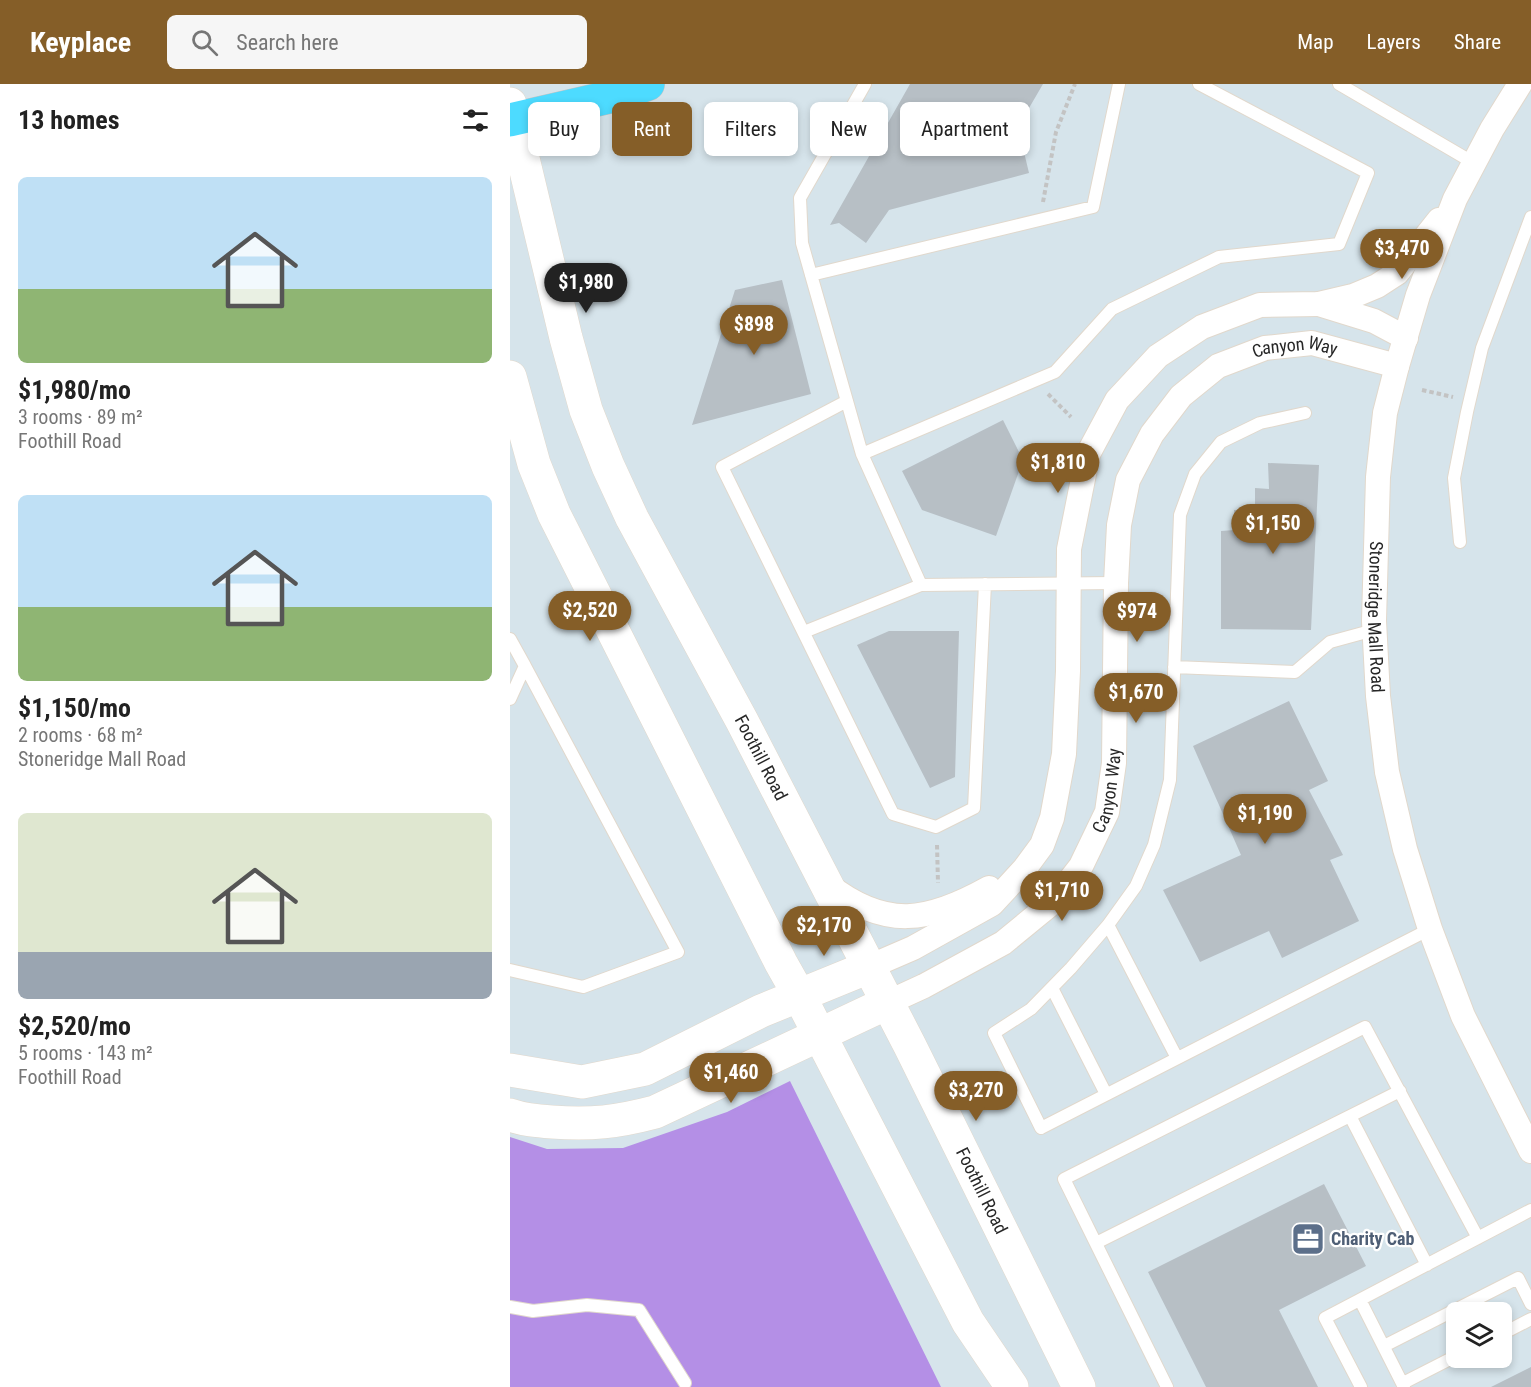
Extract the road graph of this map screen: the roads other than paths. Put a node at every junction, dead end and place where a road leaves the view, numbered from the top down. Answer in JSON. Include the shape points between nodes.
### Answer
{"nodes":[{"id":1,"x":648,"y":84,"type":"edge"},
{"id":2,"x":865,"y":84,"type":"edge"},
{"id":3,"x":1119,"y":84,"type":"edge"},
{"id":4,"x":1199,"y":84,"type":"edge"},
{"id":5,"x":1339,"y":84,"type":"edge"},
{"id":6,"x":1520,"y":84,"type":"edge"},
{"id":7,"x":511,"y":114,"type":"edge"},
{"id":8,"x":1474,"y":163,"type":"junction"},
{"id":9,"x":1455,"y":199,"type":"junction"},
{"id":10,"x":1531,"y":217,"type":"edge"},
{"id":11,"x":811,"y":275,"type":"junction"},
{"id":12,"x":1319,"y":303,"type":"junction"},
{"id":13,"x":1406,"y":338,"type":"junction"},
{"id":14,"x":1397,"y":366,"type":"junction"},
{"id":15,"x":510,"y":376,"type":"edge"},
{"id":16,"x":847,"y":400,"type":"junction"},
{"id":17,"x":1305,"y":413,"type":"dead end"},
{"id":18,"x":862,"y":454,"type":"junction"},
{"id":19,"x":1460,"y":542,"type":"dead end"},
{"id":20,"x":1116,"y":583,"type":"junction"},
{"id":21,"x":985,"y":584,"type":"junction"},
{"id":22,"x":1069,"y":584,"type":"junction"},
{"id":23,"x":921,"y":585,"type":"junction"},
{"id":24,"x":1374,"y":630,"type":"junction"},
{"id":25,"x":804,"y":632,"type":"junction"},
{"id":26,"x":510,"y":639,"type":"edge"},
{"id":27,"x":525,"y":666,"type":"junction"},
{"id":28,"x":1174,"y":667,"type":"junction"},
{"id":29,"x":510,"y":699,"type":"edge"},
{"id":30,"x":1115,"y":701,"type":"junction"},
{"id":31,"x":1172,"y":704,"type":"junction"},
{"id":32,"x":1025,"y":867,"type":"junction"},
{"id":33,"x":825,"y":883,"type":"junction"},
{"id":34,"x":1108,"y":925,"type":"junction"},
{"id":35,"x":1430,"y":929,"type":"junction"},
{"id":36,"x":868,"y":967,"type":"junction"},
{"id":37,"x":510,"y":970,"type":"edge"},
{"id":38,"x":1052,"y":988,"type":"junction"},
{"id":39,"x":799,"y":995,"type":"junction"},
{"id":40,"x":887,"y":1003,"type":"junction"},
{"id":41,"x":819,"y":1034,"type":"junction"},
{"id":42,"x":1177,"y":1058,"type":"junction"},
{"id":43,"x":510,"y":1070,"type":"edge"},
{"id":44,"x":1400,"y":1091,"type":"junction"},
{"id":45,"x":1107,"y":1094,"type":"junction"},
{"id":46,"x":510,"y":1115,"type":"edge"},
{"id":47,"x":1350,"y":1116,"type":"junction"},
{"id":48,"x":1531,"y":1151,"type":"edge"},
{"id":49,"x":1531,"y":1210,"type":"edge"},
{"id":50,"x":1478,"y":1238,"type":"junction"},
{"id":51,"x":1096,"y":1243,"type":"junction"},
{"id":52,"x":1427,"y":1265,"type":"junction"},
{"id":53,"x":1360,"y":1300,"type":"junction"},
{"id":54,"x":1531,"y":1304,"type":"edge"},
{"id":55,"x":510,"y":1307,"type":"edge"},
{"id":56,"x":1531,"y":1319,"type":"edge"},
{"id":57,"x":1512,"y":1329,"type":"edge"},
{"id":58,"x":1384,"y":1346,"type":"junction"},
{"id":59,"x":1446,"y":1362,"type":"edge"},
{"id":60,"x":685,"y":1383,"type":"dead end"},
{"id":61,"x":1404,"y":1385,"type":"edge"},
{"id":62,"x":1012,"y":1387,"type":"edge"},
{"id":63,"x":1079,"y":1387,"type":"edge"},
{"id":64,"x":1167,"y":1387,"type":"edge"},
{"id":65,"x":1361,"y":1387,"type":"edge"}],
"edges":[{"from":1,"to":7,"type":"highway","via":[[618,95]]},
{"from":2,"to":11,"type":"lane","via":[[800,198],[802,243]]},
{"from":3,"to":11,"type":"lane","via":[[1093,207]]},
{"from":4,"to":18,"type":"lane","via":[[1368,172],[1339,244],[1219,257],[1112,309],[1055,372]]},
{"from":5,"to":8,"type":"lane"},
{"from":6,"to":8,"type":"street","name":"Stoneridge Mall Road"},
{"from":7,"to":33,"type":"main road","name":"Foothill Road","via":[[577,379],[608,466]]},
{"from":8,"to":9,"type":"street","name":"Stoneridge Mall Road"},
{"from":9,"to":12,"type":"street","via":[[1397,273],[1377,286]]},
{"from":9,"to":13,"type":"street","name":"Stoneridge Mall Road"},
{"from":10,"to":19,"type":"lane","via":[[1482,348],[1470,401],[1454,478]]},
{"from":11,"to":16,"type":"lane"},
{"from":12,"to":13,"type":"street","via":[[1374,321]]},
{"from":12,"to":22,"type":"street","via":[[1260,305],[1202,327],[1158,356],[1117,400],[1088,454],[1069,549]]},
{"from":13,"to":14,"type":"street","name":"Stoneridge Mall Road"},
{"from":14,"to":20,"type":"street","name":"Canyon Way","via":[[1312,343],[1265,348],[1218,366],[1181,396],[1152,434],[1128,480],[1119,525]]},
{"from":14,"to":24,"type":"street","name":"Stoneridge Mall Road","via":[[1385,413],[1378,477]]},
{"from":15,"to":39,"type":"main road","via":[[532,456],[554,514]]},
{"from":16,"to":18,"type":"lane"},
{"from":16,"to":25,"type":"lane","via":[[722,467]]},
{"from":17,"to":28,"type":"lane","via":[[1260,423],[1221,442],[1195,474],[1180,515]]},
{"from":18,"to":23,"type":"lane"},
{"from":20,"to":22,"type":"lane"},
{"from":20,"to":30,"type":"street","name":"Canyon Way"},
{"from":21,"to":22,"type":"lane"},
{"from":21,"to":23,"type":"lane"},
{"from":21,"to":25,"type":"lane","via":[[974,808],[936,827],[893,814]]},
{"from":22,"to":32,"type":"street","via":[[1064,754],[1052,818],[1042,845]]},
{"from":23,"to":25,"type":"lane"},
{"from":24,"to":28,"type":"lane","via":[[1330,642],[1295,672]]},
{"from":24,"to":35,"type":"street","name":"Stoneridge Mall Road","via":[[1387,772]]},
{"from":26,"to":27,"type":"lane"},
{"from":27,"to":29,"type":"lane"},
{"from":27,"to":37,"type":"lane","via":[[678,952],[583,987]]},
{"from":28,"to":31,"type":"lane"},
{"from":30,"to":31,"type":"lane"},
{"from":30,"to":40,"type":"street","name":"Canyon Way","via":[[1114,763],[1107,812],[1081,866],[1053,902],[1003,943]]},
{"from":31,"to":34,"type":"lane","via":[[1170,780],[1154,845],[1136,886]]},
{"from":32,"to":33,"type":"street","via":[[974,896],[908,918],[879,913],[848,900]]},
{"from":32,"to":36,"type":"street","via":[[992,904],[913,948]]},
{"from":33,"to":36,"type":"main road","name":"Foothill Road"},
{"from":34,"to":38,"type":"lane"},
{"from":34,"to":42,"type":"lane"},
{"from":35,"to":42,"type":"lane"},
{"from":35,"to":48,"type":"street","name":"Stoneridge Mall Road","via":[[1463,1016]]},
{"from":36,"to":39,"type":"main road"},
{"from":36,"to":40,"type":"main road","name":"Foothill Road"},
{"from":38,"to":45,"type":"lane"},
{"from":38,"to":45,"type":"lane","via":[[1031,1009],[994,1034],[1041,1128]]},
{"from":39,"to":41,"type":"main road"},
{"from":39,"to":43,"type":"main road","via":[[645,1069],[582,1082]]},
{"from":40,"to":41,"type":"main road"},
{"from":40,"to":63,"type":"main road","name":"Foothill Road"},
{"from":41,"to":46,"type":"main road","via":[[655,1112],[625,1120],[587,1125],[523,1120]]},
{"from":41,"to":62,"type":"main road","via":[[968,1322]]},
{"from":42,"to":45,"type":"lane"},
{"from":44,"to":47,"type":"lane"},
{"from":44,"to":50,"type":"lane"},
{"from":44,"to":51,"type":"lane","via":[[1365,1027],[1064,1179]]},
{"from":47,"to":51,"type":"lane"},
{"from":47,"to":52,"type":"lane"},
{"from":49,"to":50,"type":"lane"},
{"from":50,"to":52,"type":"lane"},
{"from":51,"to":64,"type":"lane"},
{"from":52,"to":53,"type":"lane"},
{"from":53,"to":58,"type":"lane"},
{"from":53,"to":65,"type":"lane","via":[[1325,1318]]},
{"from":54,"to":58,"type":"lane","via":[[1518,1278]]},
{"from":55,"to":60,"type":"lane","via":[[533,1311],[587,1305],[639,1310]]},
{"from":56,"to":57,"type":"lane"},
{"from":58,"to":61,"type":"lane"},
{"from":59,"to":61,"type":"lane"}]}
